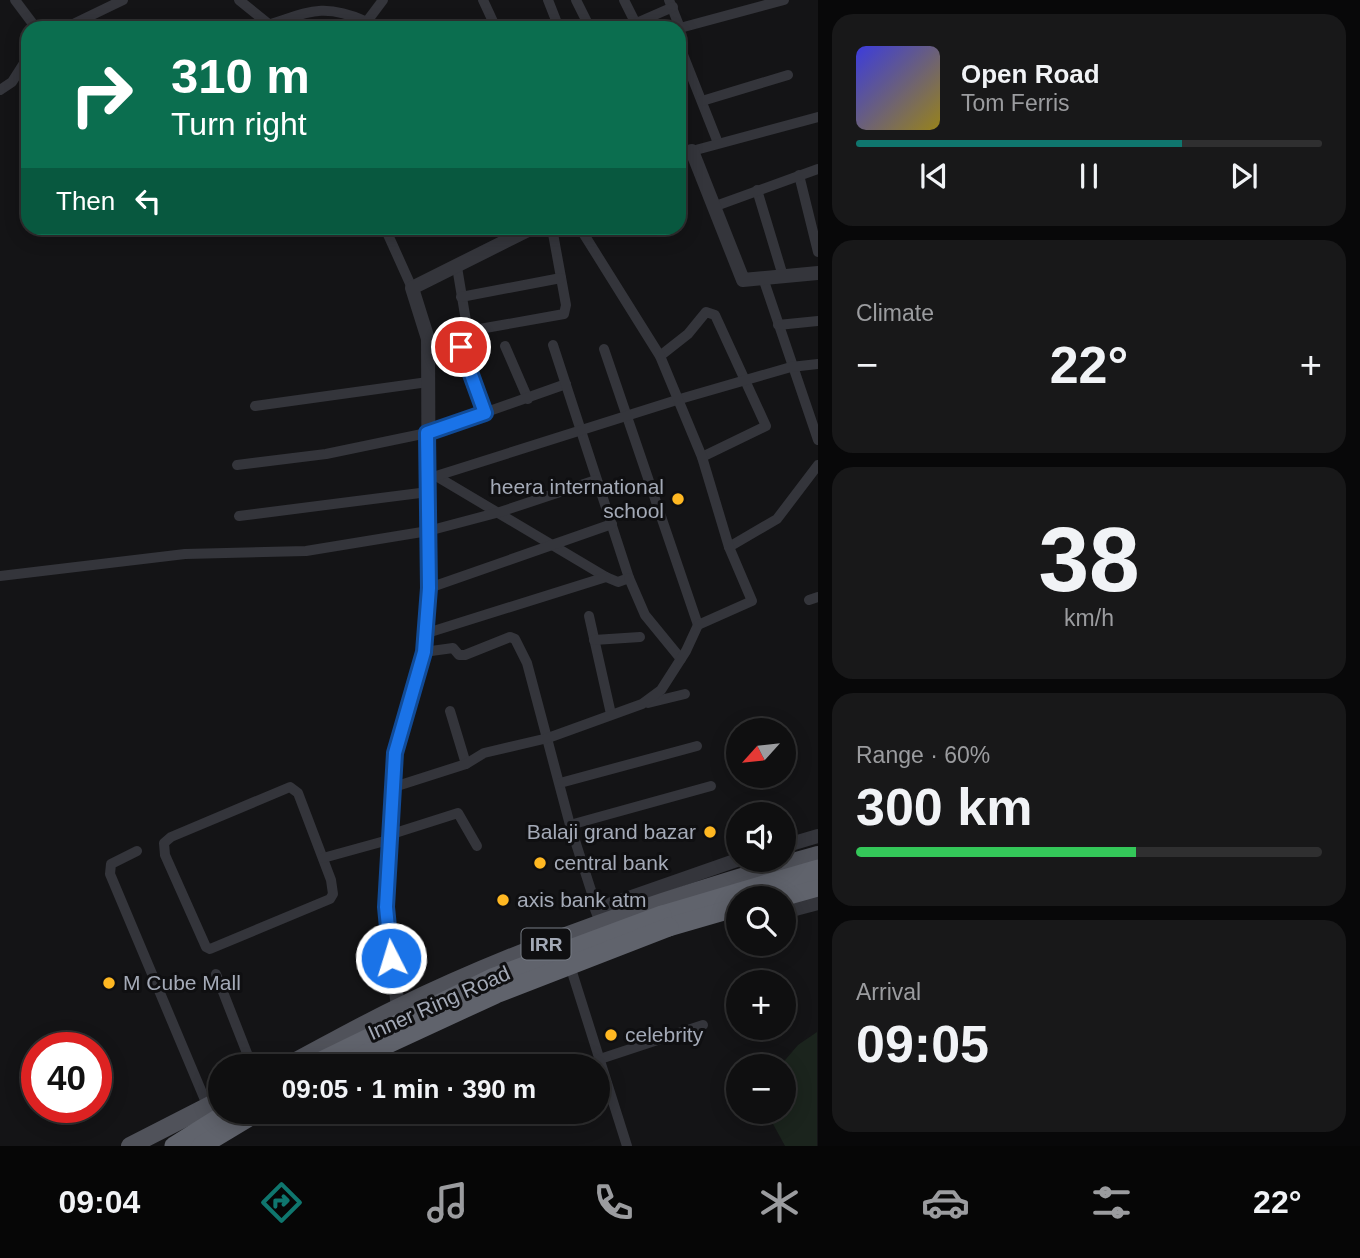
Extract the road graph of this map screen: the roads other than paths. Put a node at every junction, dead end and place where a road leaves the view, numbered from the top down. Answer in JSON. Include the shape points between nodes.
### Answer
{"nodes":[{"id":1,"x":15,"y":0,"type":"edge"},
{"id":2,"x":123,"y":0,"type":"edge"},
{"id":3,"x":239,"y":0,"type":"edge"},
{"id":4,"x":344,"y":0,"type":"edge"},
{"id":5,"x":383,"y":0,"type":"edge"},
{"id":6,"x":483,"y":0,"type":"edge"},
{"id":7,"x":548,"y":0,"type":"edge"},
{"id":8,"x":576,"y":0,"type":"edge"},
{"id":9,"x":624,"y":0,"type":"edge"},
{"id":10,"x":784,"y":0,"type":"edge"},
{"id":11,"x":671,"y":4,"type":"edge"},
{"id":12,"x":345,"y":12,"type":"junction"},
{"id":13,"x":31,"y":21,"type":"edge"},
{"id":14,"x":80,"y":21,"type":"edge"},
{"id":15,"x":260,"y":21,"type":"edge"},
{"id":16,"x":280,"y":21,"type":"edge"},
{"id":17,"x":359,"y":21,"type":"edge"},
{"id":18,"x":366,"y":21,"type":"edge"},
{"id":19,"x":493,"y":21,"type":"edge"},
{"id":20,"x":556,"y":21,"type":"edge"},
{"id":21,"x":586,"y":21,"type":"edge"},
{"id":22,"x":629,"y":21,"type":"edge"},
{"id":23,"x":639,"y":21,"type":"edge"},
{"id":24,"x":677,"y":21,"type":"edge"},
{"id":25,"x":686,"y":26,"type":"edge"},
{"id":26,"x":686,"y":64,"type":"edge"},
{"id":27,"x":21,"y":68,"type":"edge"},
{"id":28,"x":788,"y":75,"type":"dead end"},
{"id":29,"x":0,"y":90,"type":"edge"},
{"id":30,"x":702,"y":101,"type":"junction"},
{"id":31,"x":817,"y":117,"type":"edge"},
{"id":32,"x":718,"y":143,"type":"junction"},
{"id":33,"x":686,"y":153,"type":"edge"},
{"id":34,"x":817,"y":169,"type":"edge"},
{"id":35,"x":800,"y":175,"type":"junction"},
{"id":36,"x":757,"y":190,"type":"junction"},
{"id":37,"x":713,"y":207,"type":"junction"},
{"id":38,"x":388,"y":235,"type":"edge"},
{"id":39,"x":519,"y":235,"type":"edge"},
{"id":40,"x":553,"y":235,"type":"edge"},
{"id":41,"x":584,"y":235,"type":"edge"},
{"id":42,"x":817,"y":252,"type":"edge"},
{"id":43,"x":457,"y":267,"type":"junction"},
{"id":44,"x":817,"y":272,"type":"edge"},
{"id":45,"x":783,"y":276,"type":"junction"},
{"id":46,"x":561,"y":278,"type":"junction"},
{"id":47,"x":763,"y":278,"type":"junction"},
{"id":48,"x":412,"y":288,"type":"junction"},
{"id":49,"x":461,"y":298,"type":"junction"},
{"id":50,"x":817,"y":321,"type":"edge"},
{"id":51,"x":778,"y":325,"type":"junction"},
{"id":52,"x":553,"y":345,"type":"dead end"},
{"id":53,"x":505,"y":346,"type":"dead end"},
{"id":54,"x":461,"y":347,"type":"dead end"},
{"id":55,"x":604,"y":349,"type":"dead end"},
{"id":56,"x":660,"y":356,"type":"junction"},
{"id":57,"x":817,"y":364,"type":"edge"},
{"id":58,"x":791,"y":368,"type":"junction"},
{"id":59,"x":747,"y":381,"type":"junction"},
{"id":60,"x":428,"y":382,"type":"junction"},
{"id":61,"x":566,"y":384,"type":"junction"},
{"id":62,"x":528,"y":399,"type":"junction"},
{"id":63,"x":680,"y":399,"type":"junction"},
{"id":64,"x":255,"y":406,"type":"dead end"},
{"id":65,"x":485,"y":413,"type":"junction"},
{"id":66,"x":626,"y":416,"type":"junction"},
{"id":67,"x":582,"y":431,"type":"junction"},
{"id":68,"x":427,"y":433,"type":"junction"},
{"id":69,"x":817,"y":440,"type":"edge"},
{"id":70,"x":702,"y":457,"type":"junction"},
{"id":71,"x":237,"y":465,"type":"dead end"},
{"id":72,"x":817,"y":465,"type":"edge"},
{"id":73,"x":596,"y":480,"type":"junction"},
{"id":74,"x":430,"y":482,"type":"junction"},
{"id":75,"x":500,"y":512,"type":"junction"},
{"id":76,"x":239,"y":516,"type":"dead end"},
{"id":77,"x":612,"y":524,"type":"junction"},
{"id":78,"x":428,"y":531,"type":"junction"},
{"id":79,"x":556,"y":545,"type":"junction"},
{"id":80,"x":729,"y":547,"type":"junction"},
{"id":81,"x":0,"y":576,"type":"edge"},
{"id":82,"x":606,"y":577,"type":"junction"},
{"id":83,"x":629,"y":579,"type":"junction"},
{"id":84,"x":429,"y":588,"type":"junction"},
{"id":85,"x":589,"y":616,"type":"dead end"},
{"id":86,"x":698,"y":625,"type":"junction"},
{"id":87,"x":424,"y":634,"type":"junction"},
{"id":88,"x":640,"y":637,"type":"dead end"},
{"id":89,"x":594,"y":640,"type":"junction"},
{"id":90,"x":424,"y":652,"type":"junction"},
{"id":91,"x":681,"y":659,"type":"junction"},
{"id":92,"x":685,"y":694,"type":"dead end"},
{"id":93,"x":642,"y":704,"type":"junction"},
{"id":94,"x":450,"y":711,"type":"dead end"},
{"id":95,"x":611,"y":714,"type":"junction"},
{"id":96,"x":548,"y":738,"type":"junction"},
{"id":97,"x":697,"y":746,"type":"dead end"},
{"id":98,"x":466,"y":764,"type":"junction"},
{"id":99,"x":559,"y":783,"type":"junction"},
{"id":100,"x":711,"y":786,"type":"dead end"},
{"id":101,"x":394,"y":787,"type":"junction"},
{"id":102,"x":570,"y":825,"type":"junction"},
{"id":103,"x":392,"y":836,"type":"junction"},
{"id":104,"x":817,"y":836,"type":"edge"},
{"id":105,"x":796,"y":842,"type":"edge"},
{"id":106,"x":477,"y":846,"type":"dead end"},
{"id":107,"x":137,"y":851,"type":"dead end"},
{"id":108,"x":817,"y":855,"type":"edge"},
{"id":109,"x":323,"y":858,"type":"junction"},
{"id":110,"x":726,"y":865,"type":"edge"},
{"id":111,"x":817,"y":869,"type":"edge"},
{"id":112,"x":817,"y":887,"type":"edge"},
{"id":113,"x":796,"y":893,"type":"edge"},
{"id":114,"x":817,"y":895,"type":"edge"},
{"id":115,"x":796,"y":901,"type":"edge"},
{"id":116,"x":817,"y":903,"type":"edge"},
{"id":117,"x":796,"y":909,"type":"edge"},
{"id":118,"x":726,"y":910,"type":"edge"},
{"id":119,"x":600,"y":916,"type":"junction"},
{"id":120,"x":726,"y":919,"type":"edge"},
{"id":121,"x":572,"y":972,"type":"junction"},
{"id":122,"x":216,"y":974,"type":"dead end"},
{"id":123,"x":396,"y":1009,"type":"junction"},
{"id":124,"x":703,"y":1025,"type":"dead end"},
{"id":125,"x":409,"y":1040,"type":"junction"},
{"id":126,"x":247,"y":1054,"type":"edge"},
{"id":127,"x":310,"y":1054,"type":"edge"},
{"id":128,"x":335,"y":1054,"type":"edge"},
{"id":129,"x":365,"y":1054,"type":"edge"},
{"id":130,"x":382,"y":1054,"type":"edge"},
{"id":131,"x":598,"y":1054,"type":"edge"},
{"id":132,"x":610,"y":1056,"type":"edge"},
{"id":133,"x":208,"y":1091,"type":"edge"},
{"id":134,"x":610,"y":1091,"type":"edge"},
{"id":135,"x":208,"y":1107,"type":"edge"},
{"id":136,"x":209,"y":1124,"type":"edge"},
{"id":137,"x":237,"y":1124,"type":"edge"},
{"id":138,"x":250,"y":1124,"type":"edge"},
{"id":139,"x":130,"y":1146,"type":"edge"},
{"id":140,"x":174,"y":1146,"type":"edge"},
{"id":141,"x":201,"y":1146,"type":"edge"},
{"id":142,"x":210,"y":1146,"type":"edge"},
{"id":143,"x":627,"y":1146,"type":"edge"}],
"edges":[{"from":1,"to":13,"type":"street"},
{"from":2,"to":14,"type":"street"},
{"from":3,"to":15,"type":"street"},
{"from":4,"to":12,"type":"street"},
{"from":5,"to":18,"type":"street"},
{"from":6,"to":19,"type":"street"},
{"from":7,"to":20,"type":"street"},
{"from":8,"to":21,"type":"street"},
{"from":9,"to":22,"type":"street"},
{"from":10,"to":25,"type":"street"},
{"from":11,"to":23,"type":"street"},
{"from":11,"to":24,"type":"street"},
{"from":12,"to":16,"type":"street","via":[[306,10]]},
{"from":12,"to":17,"type":"street"},
{"from":26,"to":30,"type":"street"},
{"from":27,"to":29,"type":"street"},
{"from":28,"to":30,"type":"street"},
{"from":30,"to":32,"type":"street"},
{"from":31,"to":32,"type":"street"},
{"from":32,"to":33,"type":"street"},
{"from":33,"to":37,"type":"street"},
{"from":34,"to":35,"type":"street"},
{"from":35,"to":36,"type":"street"},
{"from":35,"to":42,"type":"street"},
{"from":36,"to":37,"type":"street"},
{"from":36,"to":45,"type":"street"},
{"from":37,"to":47,"type":"street","via":[[743,280]]},
{"from":38,"to":48,"type":"street"},
{"from":39,"to":43,"type":"street"},
{"from":40,"to":46,"type":"street"},
{"from":41,"to":56,"type":"street"},
{"from":43,"to":48,"type":"street"},
{"from":43,"to":49,"type":"street"},
{"from":44,"to":45,"type":"street"},
{"from":45,"to":47,"type":"street"},
{"from":46,"to":49,"type":"street"},
{"from":46,"to":49,"type":"street","via":[[564,314],[474,330],[466,321]]},
{"from":47,"to":51,"type":"street"},
{"from":48,"to":60,"type":"street","via":[[428,339]]},
{"from":50,"to":51,"type":"street"},
{"from":51,"to":58,"type":"street"},
{"from":52,"to":61,"type":"street"},
{"from":53,"to":62,"type":"street"},
{"from":54,"to":65,"type":"street"},
{"from":55,"to":66,"type":"street"},
{"from":56,"to":59,"type":"street","via":[[706,312],[715,314]]},
{"from":56,"to":63,"type":"street"},
{"from":57,"to":58,"type":"street"},
{"from":58,"to":59,"type":"street"},
{"from":58,"to":69,"type":"street"},
{"from":59,"to":63,"type":"street"},
{"from":59,"to":70,"type":"street","via":[[766,426]]},
{"from":60,"to":64,"type":"street"},
{"from":60,"to":68,"type":"street"},
{"from":61,"to":62,"type":"street"},
{"from":61,"to":67,"type":"street"},
{"from":62,"to":65,"type":"street"},
{"from":63,"to":66,"type":"street"},
{"from":63,"to":70,"type":"street"},
{"from":65,"to":68,"type":"street"},
{"from":66,"to":67,"type":"street"},
{"from":66,"to":86,"type":"street"},
{"from":67,"to":73,"type":"street"},
{"from":67,"to":74,"type":"street"},
{"from":68,"to":71,"type":"street","via":[[326,454]]},
{"from":68,"to":74,"type":"street"},
{"from":70,"to":80,"type":"street"},
{"from":72,"to":80,"type":"street","via":[[777,519]]},
{"from":73,"to":75,"type":"street"},
{"from":73,"to":77,"type":"street"},
{"from":74,"to":75,"type":"street"},
{"from":74,"to":76,"type":"street"},
{"from":74,"to":78,"type":"street"},
{"from":75,"to":78,"type":"street"},
{"from":75,"to":79,"type":"street"},
{"from":77,"to":79,"type":"street"},
{"from":77,"to":83,"type":"street"},
{"from":78,"to":81,"type":"street","via":[[306,551],[185,554]]},
{"from":78,"to":84,"type":"street"},
{"from":79,"to":82,"type":"street"},
{"from":79,"to":84,"type":"street"},
{"from":80,"to":86,"type":"street","via":[[752,601]]},
{"from":82,"to":83,"type":"street","via":[[618,582]]},
{"from":82,"to":87,"type":"street"},
{"from":83,"to":91,"type":"street","via":[[645,615]]},
{"from":84,"to":87,"type":"street"},
{"from":85,"to":89,"type":"street"},
{"from":86,"to":91,"type":"street"},
{"from":87,"to":90,"type":"street"},
{"from":88,"to":89,"type":"street"},
{"from":89,"to":95,"type":"street"},
{"from":90,"to":96,"type":"street","via":[[453,648],[459,655],[466,654],[515,639],[527,663]]},
{"from":90,"to":101,"type":"street","via":[[395,753]]},
{"from":91,"to":93,"type":"street","via":[[661,690]]},
{"from":92,"to":93,"type":"street"},
{"from":93,"to":95,"type":"street"},
{"from":94,"to":98,"type":"street"},
{"from":95,"to":96,"type":"street"},
{"from":96,"to":98,"type":"street","via":[[484,753]]},
{"from":96,"to":99,"type":"street"},
{"from":97,"to":99,"type":"street"},
{"from":98,"to":101,"type":"street"},
{"from":99,"to":102,"type":"street"},
{"from":100,"to":102,"type":"street"},
{"from":101,"to":103,"type":"street"},
{"from":102,"to":119,"type":"street"},
{"from":103,"to":106,"type":"street","via":[[458,813]]},
{"from":103,"to":109,"type":"street"},
{"from":103,"to":123,"type":"street","via":[[386,907]]},
{"from":104,"to":105,"type":"street"},
{"from":107,"to":133,"type":"street","via":[[111,864],[110,874]]},
{"from":108,"to":119,"type":"main road","name":"Inner Ring Road","number":"IRR"},
{"from":109,"to":109,"type":"street","via":[[298,793],[290,787],[171,837],[163,849],[202,944],[210,948],[330,899],[331,880]]},
{"from":110,"to":119,"type":"street"},
{"from":111,"to":128,"type":"highway","bridge":true,"via":[[716,897],[548,956],[437,1003]]},
{"from":112,"to":113,"type":"highway"},
{"from":114,"to":115,"type":"main road"},
{"from":116,"to":117,"type":"street"},
{"from":118,"to":129,"type":"highway","bridge":true,"via":[[668,927],[556,970]]},
{"from":119,"to":123,"type":"main road","name":"Inner Ring Road","number":"IRR"},
{"from":120,"to":121,"type":"main road","name":"Inner Ring Road","number":"IRR"},
{"from":121,"to":125,"type":"main road","name":"Inner Ring Road","number":"IRR"},
{"from":121,"to":131,"type":"street"},
{"from":122,"to":126,"type":"street"},
{"from":123,"to":125,"type":"street"},
{"from":123,"to":127,"type":"main road","name":"Inner Ring Road","number":"IRR"},
{"from":124,"to":132,"type":"street"},
{"from":125,"to":130,"type":"main road","name":"Inner Ring Road","number":"IRR"},
{"from":134,"to":143,"type":"street"},
{"from":135,"to":139,"type":"main road"},
{"from":136,"to":140,"type":"highway"},
{"from":137,"to":141,"type":"highway"},
{"from":138,"to":142,"type":"main road"}]}
